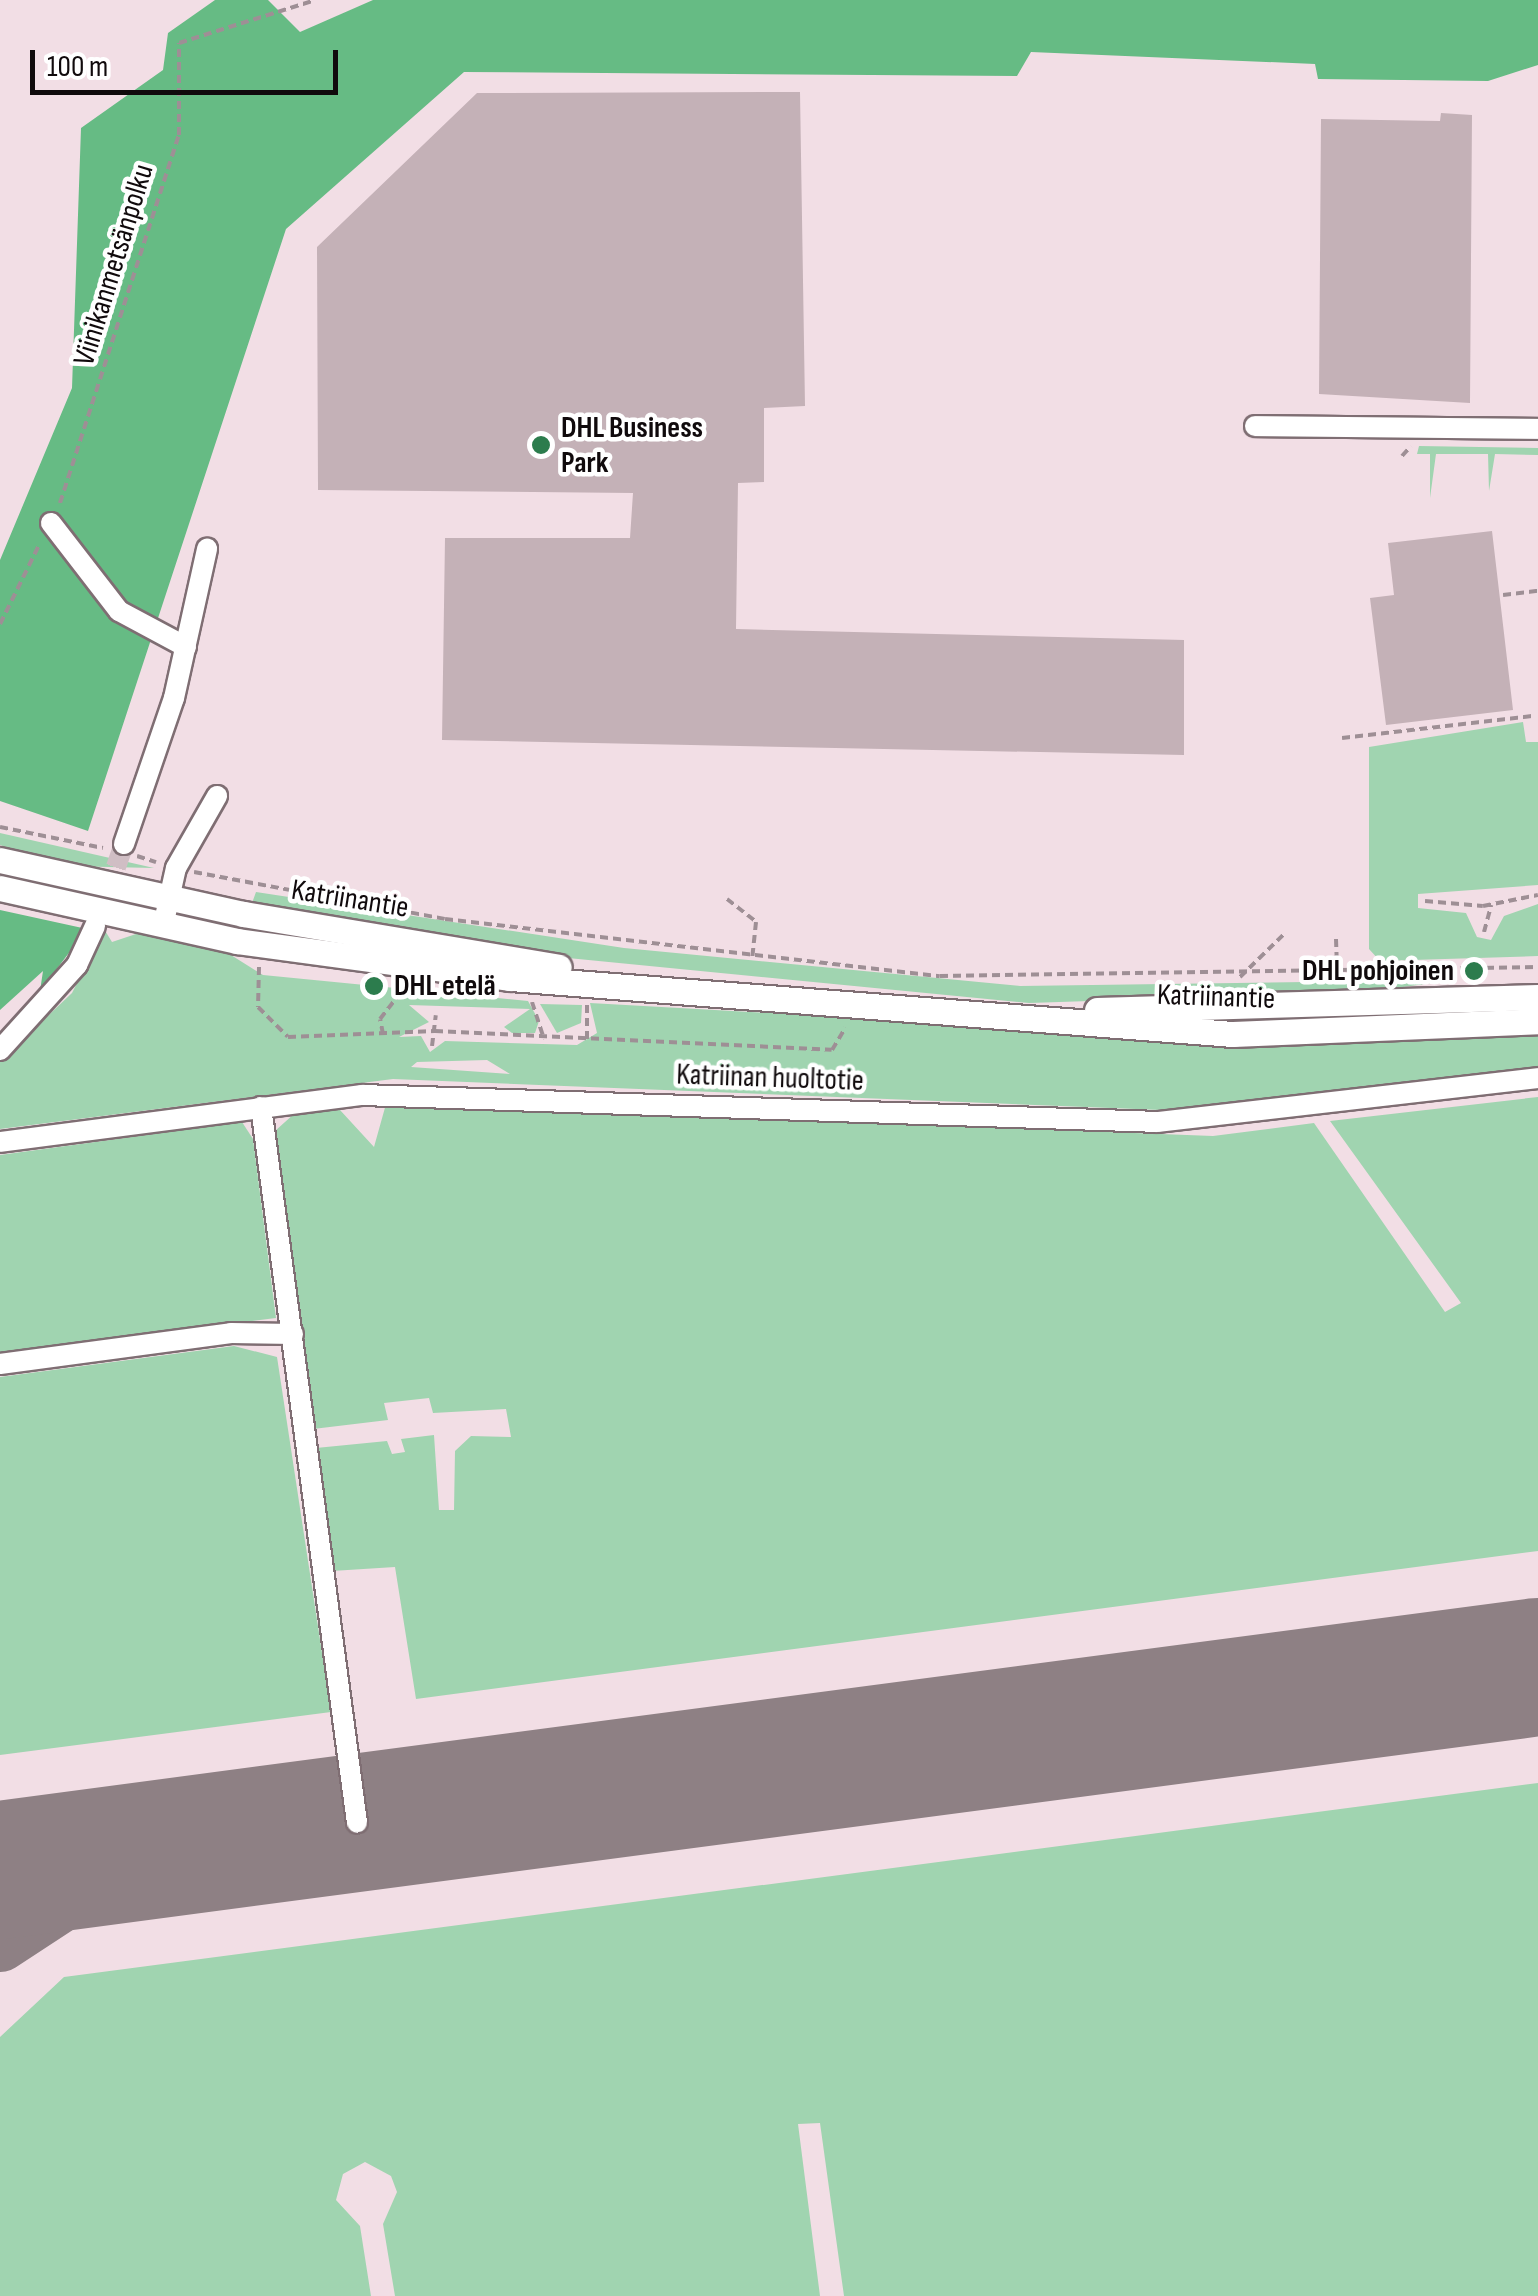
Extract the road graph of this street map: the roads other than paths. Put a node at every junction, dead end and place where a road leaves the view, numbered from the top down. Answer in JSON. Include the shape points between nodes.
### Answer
{"nodes":[{"id":1,"x":1255,"y":426,"type":"dead end"},
{"id":2,"x":1538,"y":429,"type":"edge"},
{"id":3,"x":51,"y":522,"type":"road end"},
{"id":4,"x":207,"y":549,"type":"dead end"},
{"id":5,"x":186,"y":647,"type":"junction"},
{"id":6,"x":218,"y":796,"type":"dead end"},
{"id":7,"x":124,"y":844,"type":"tunnel mouth"},
{"id":8,"x":0,"y":860,"type":"edge"},
{"id":9,"x":0,"y":888,"type":"edge"},
{"id":10,"x":169,"y":898,"type":"junction"},
{"id":11,"x":96,"y":926,"type":"tunnel mouth"},
{"id":12,"x":163,"y":926,"type":"junction"},
{"id":13,"x":692,"y":988,"type":"junction"},
{"id":14,"x":1538,"y":997,"type":"edge"},
{"id":15,"x":952,"y":1014,"type":"junction"},
{"id":16,"x":1538,"y":1022,"type":"edge"},
{"id":17,"x":0,"y":1050,"type":"edge"},
{"id":18,"x":1538,"y":1078,"type":"edge"},
{"id":19,"x":260,"y":1107,"type":"junction"},
{"id":20,"x":0,"y":1142,"type":"edge"},
{"id":21,"x":293,"y":1334,"type":"junction"},
{"id":22,"x":0,"y":1364,"type":"edge"},
{"id":23,"x":356,"y":1823,"type":"dead end"}],
"edges":[{"from":1,"to":2,"type":"lane"},
{"from":3,"to":5,"type":"lane","via":[[119,611]]},
{"from":4,"to":5,"type":"lane"},
{"from":5,"to":7,"type":"lane"},
{"from":6,"to":10,"type":"lane","via":[[176,868]]},
{"from":8,"to":10,"type":"main road","name":"Katriinantie"},
{"from":9,"to":12,"type":"main road","name":"Katriinantie"},
{"from":10,"to":12,"type":"lane"},
{"from":10,"to":13,"type":"main road","name":"Katriinantie"},
{"from":11,"to":17,"type":"lane","via":[[77,965]]},
{"from":12,"to":13,"type":"main road","name":"Katriinantie","via":[[420,968]]},
{"from":13,"to":15,"type":"main road","name":"Katriinantie"},
{"from":14,"to":15,"type":"main road","name":"Katriinantie"},
{"from":15,"to":16,"type":"main road","name":"Katriinantie","via":[[1233,1034]]},
{"from":18,"to":19,"type":"lane","name":"Katriinan huoltotie","via":[[1158,1122],[415,1094]]},
{"from":19,"to":20,"type":"lane","name":"Katriinan huoltotie"},
{"from":19,"to":21,"type":"lane"},
{"from":21,"to":22,"type":"lane","via":[[230,1332]]},
{"from":21,"to":23,"type":"lane"}]}
